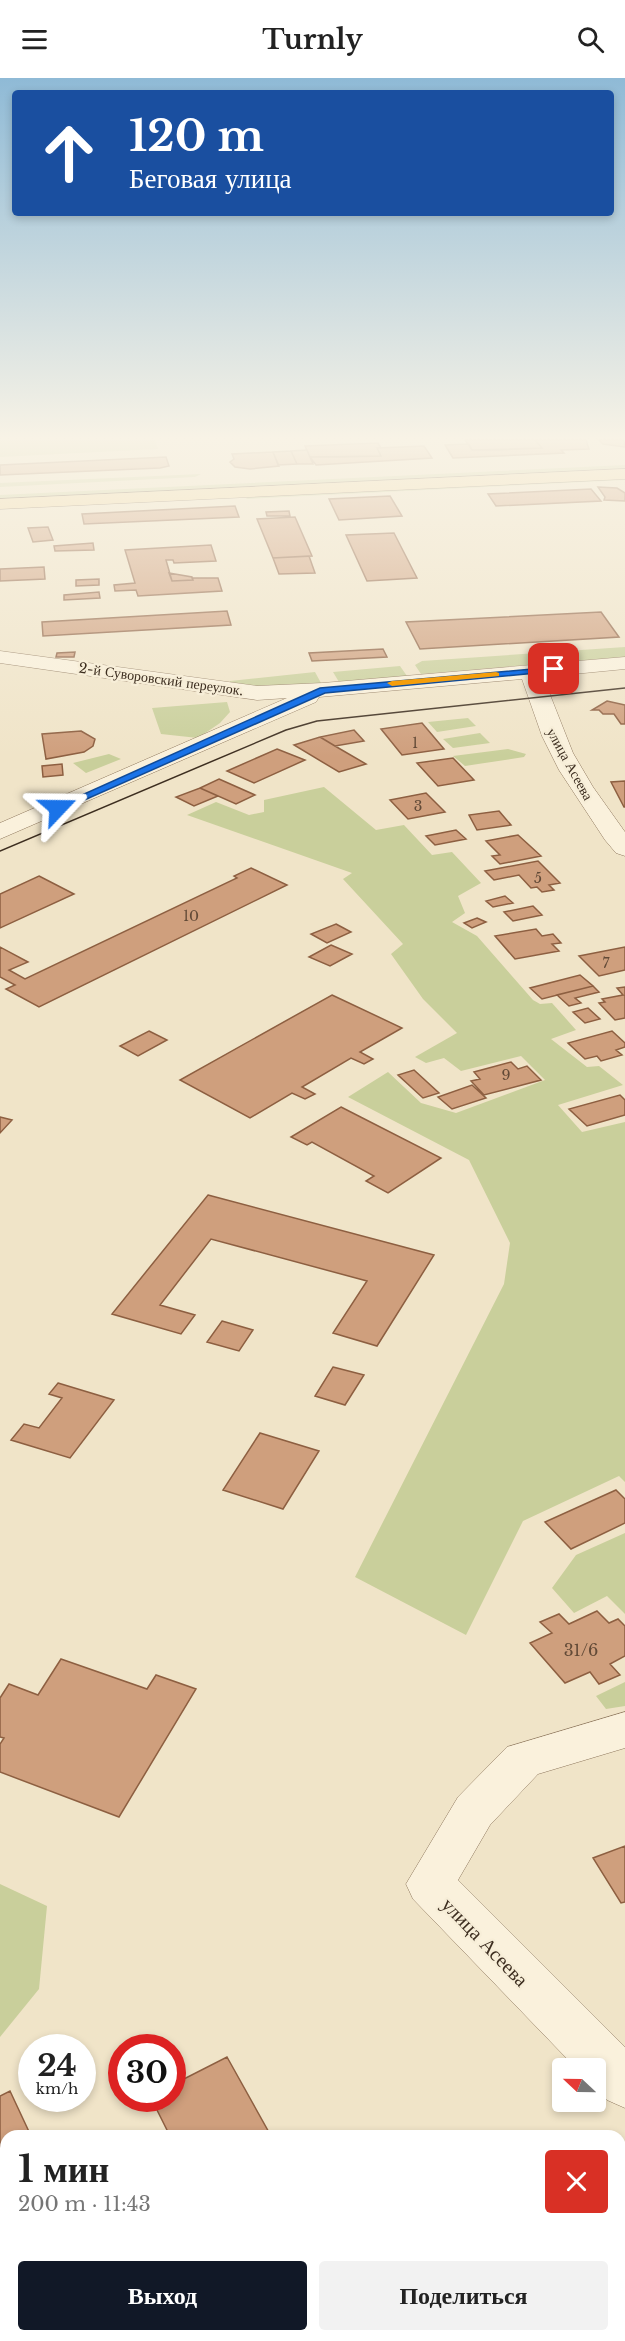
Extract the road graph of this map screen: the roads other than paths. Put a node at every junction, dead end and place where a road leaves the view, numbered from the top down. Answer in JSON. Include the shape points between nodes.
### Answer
{"nodes":[{"id":1,"x":0,"y":657,"type":"edge"},
{"id":2,"x":625,"y":663,"type":"edge"},
{"id":3,"x":530,"y":672,"type":"junction"},
{"id":4,"x":323,"y":690,"type":"junction"},
{"id":5,"x":0,"y":832,"type":"edge"},
{"id":6,"x":625,"y":848,"type":"edge"},
{"id":7,"x":625,"y":1730,"type":"edge"},
{"id":8,"x":625,"y":2083,"type":"edge"}],
"edges":[{"from":1,"to":4,"type":"street","name":"2-й Суворовский переулок.","via":[[229,690]]},
{"from":2,"to":3,"type":"street","name":"2-й Суворовский переулок."},
{"from":3,"to":4,"type":"street","name":"2-й Суворовский переулок."},
{"from":3,"to":6,"type":"street","name":"улица Асеева","via":[[547,721],[574,774],[603,822]]},
{"from":4,"to":5,"type":"street"},
{"from":7,"to":8,"type":"street","name":"улица Асеева","via":[[523,1760],[474,1811],[430,1884]]}]}
